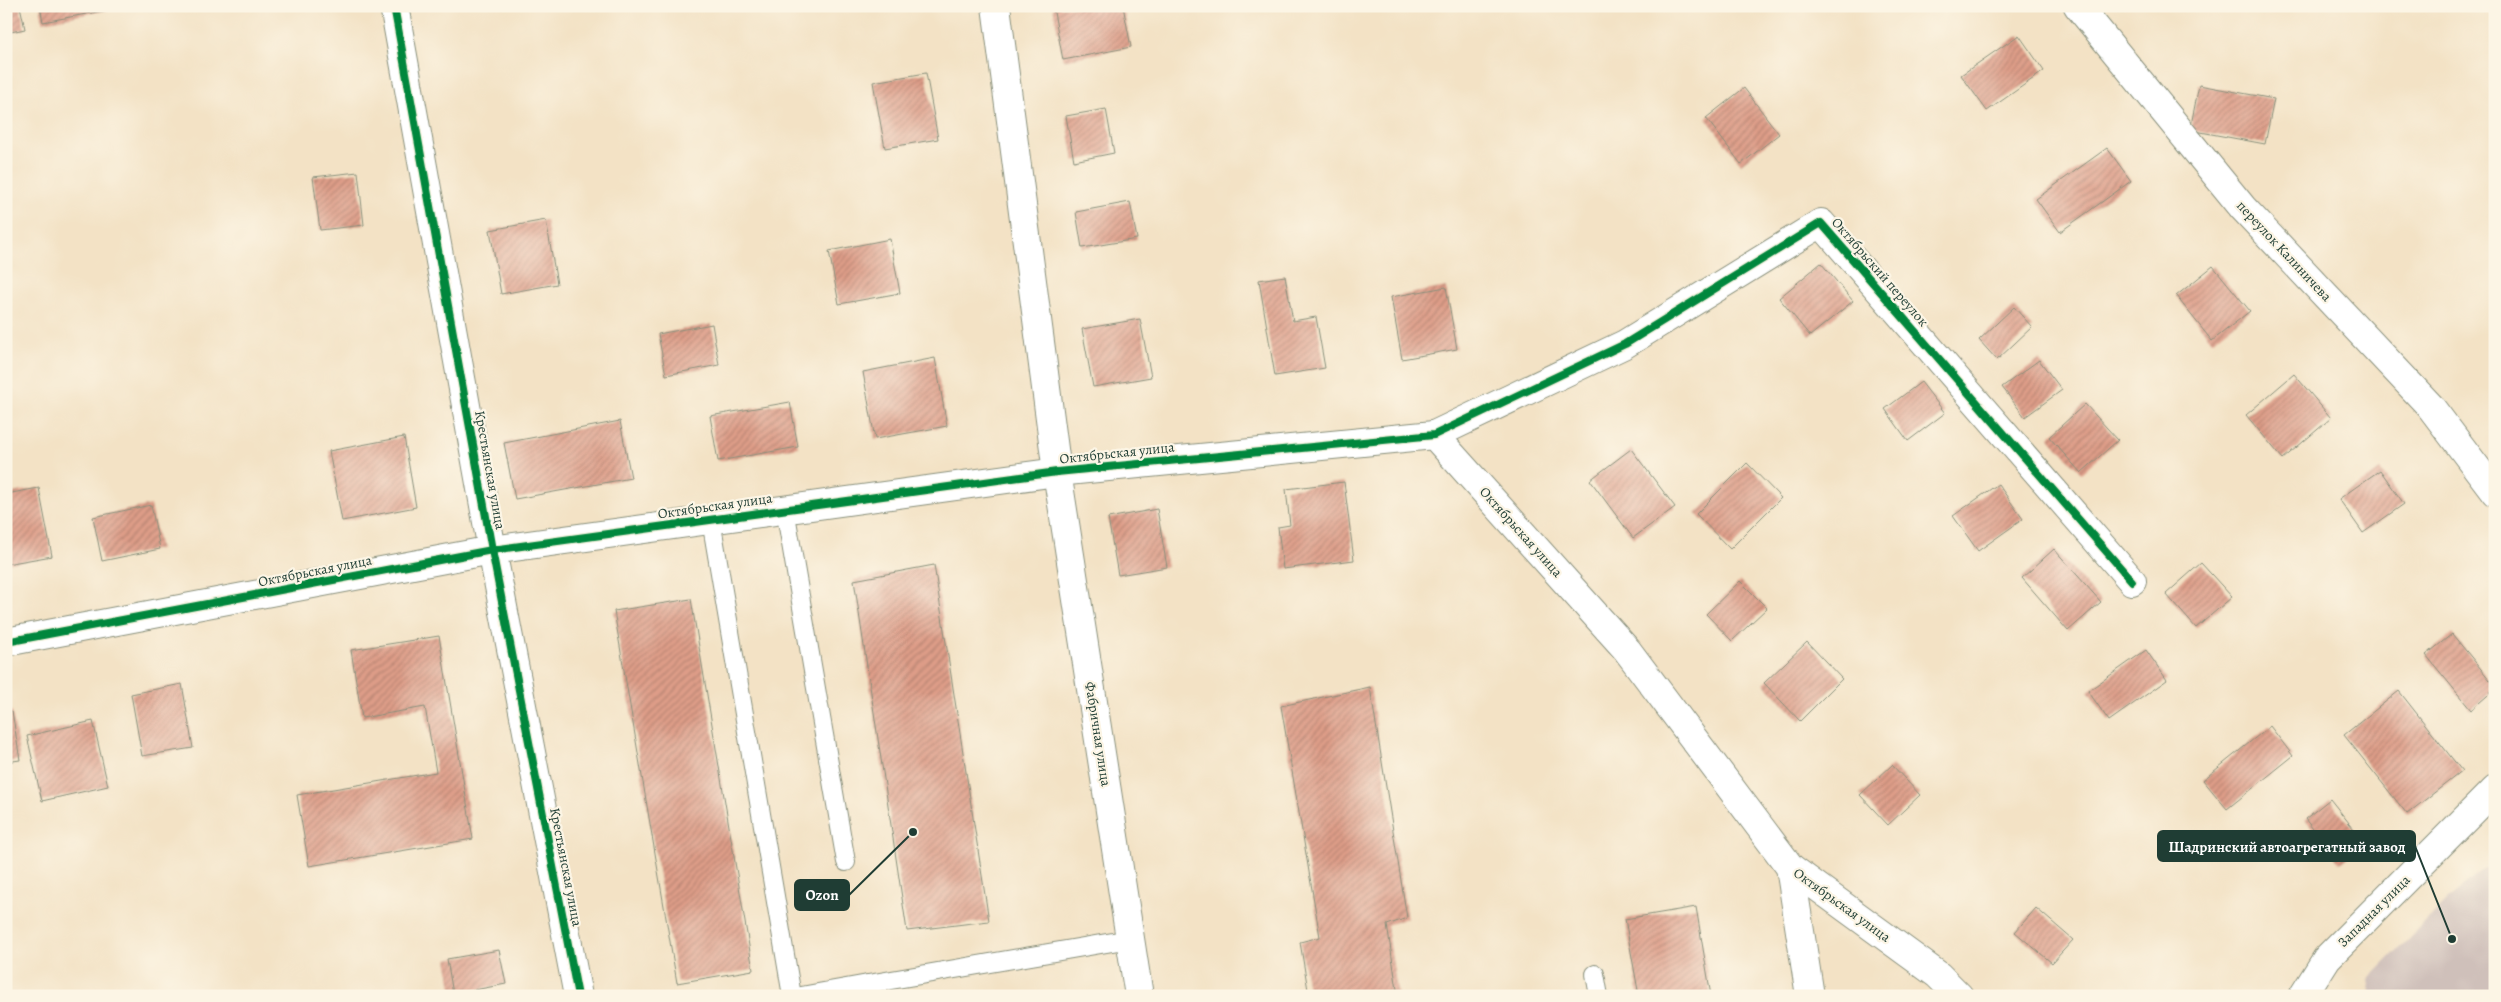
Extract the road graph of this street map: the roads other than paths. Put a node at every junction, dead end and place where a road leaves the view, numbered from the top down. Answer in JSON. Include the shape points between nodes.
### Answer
{"nodes":[{"id":1,"x":394,"y":6,"type":"edge"},
{"id":2,"x":996,"y":6,"type":"edge"},
{"id":3,"x":2078,"y":6,"type":"edge"},
{"id":4,"x":1434,"y":435,"type":"junction"},
{"id":5,"x":1057,"y":472,"type":"junction"},
{"id":6,"x":2495,"y":492,"type":"edge"},
{"id":7,"x":785,"y":509,"type":"junction"},
{"id":8,"x":711,"y":520,"type":"junction"},
{"id":9,"x":492,"y":550,"type":"junction"},
{"id":10,"x":2132,"y":581,"type":"dead end"},
{"id":11,"x":6,"y":642,"type":"edge"},
{"id":12,"x":2495,"y":789,"type":"edge"},
{"id":13,"x":846,"y":862,"type":"dead end"},
{"id":14,"x":1790,"y":867,"type":"junction"},
{"id":15,"x":1130,"y":938,"type":"junction"},
{"id":16,"x":1595,"y":974,"type":"dead end"},
{"id":17,"x":869,"y":990,"type":"edge"},
{"id":18,"x":578,"y":996,"type":"edge"},
{"id":19,"x":792,"y":996,"type":"edge"},
{"id":20,"x":801,"y":996,"type":"edge"},
{"id":21,"x":1138,"y":996,"type":"edge"},
{"id":22,"x":1599,"y":996,"type":"edge"},
{"id":23,"x":1810,"y":996,"type":"edge"},
{"id":24,"x":1959,"y":996,"type":"edge"},
{"id":25,"x":2303,"y":996,"type":"edge"}],
"edges":[{"from":1,"to":9,"type":"street","name":"Крестьянская улица"},
{"from":2,"to":5,"type":"street","name":"Фабричная улица"},
{"from":3,"to":6,"type":"street","name":"переулок Калиничева","via":[[2243,208],[2430,406]]},
{"from":4,"to":5,"type":"street","name":"Октябрьская улица"},
{"from":4,"to":10,"type":"street","name":"Октябрьский переулок","via":[[1625,344],[1821,223]]},
{"from":4,"to":14,"type":"street","name":"Октябрьская улица","via":[[1627,650]]},
{"from":5,"to":7,"type":"street","name":"Октябрьская улица"},
{"from":5,"to":15,"type":"street","name":"Фабричная улица"},
{"from":7,"to":8,"type":"street","name":"Октябрьская улица"},
{"from":7,"to":13,"type":"lane"},
{"from":8,"to":9,"type":"street","name":"Октябрьская улица"},
{"from":8,"to":19,"type":"lane"},
{"from":9,"to":11,"type":"street","name":"Октябрьская улица"},
{"from":9,"to":18,"type":"street","name":"Крестьянская улица"},
{"from":12,"to":25,"type":"street","name":"Западная улица","via":[[2327,958]]},
{"from":14,"to":23,"type":"street"},
{"from":14,"to":24,"type":"street","name":"Октябрьская улица","via":[[1938,975]]},
{"from":15,"to":17,"type":"lane"},
{"from":15,"to":21,"type":"street","name":"Фабричная улица"},
{"from":16,"to":22,"type":"lane"},
{"from":17,"to":20,"type":"lane"}]}
